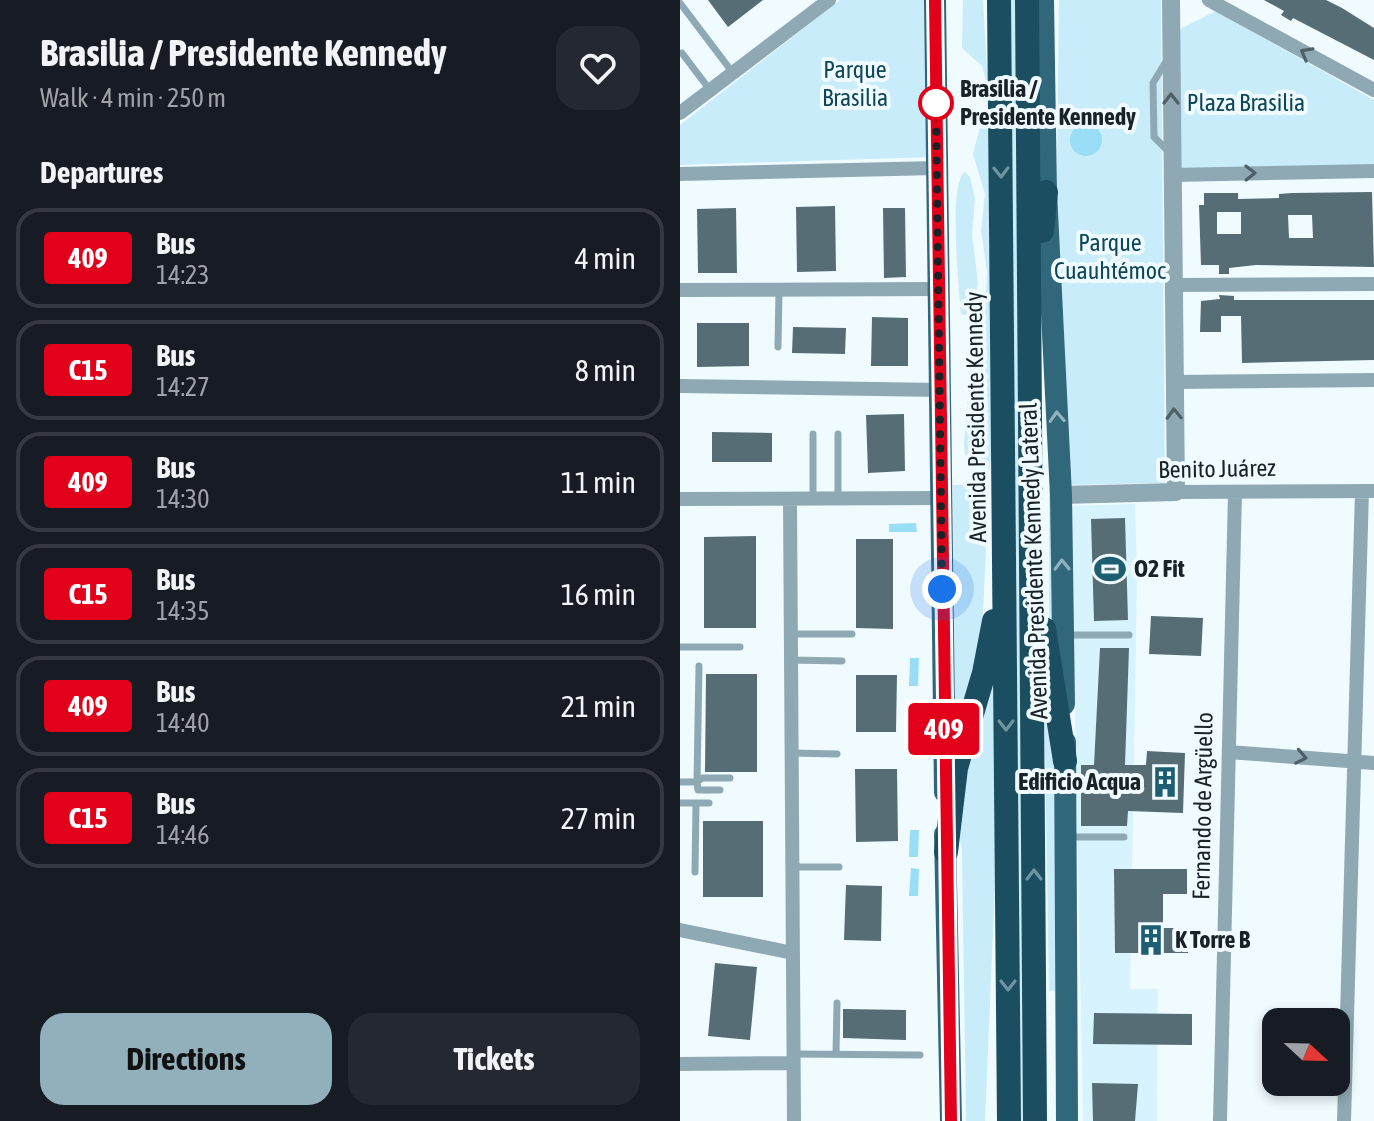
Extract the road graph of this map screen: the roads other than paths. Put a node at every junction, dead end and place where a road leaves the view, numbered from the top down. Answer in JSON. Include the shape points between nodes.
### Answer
{"nodes":[{"id":1,"x":935,"y":0,"type":"edge"},
{"id":2,"x":999,"y":0,"type":"edge"},
{"id":3,"x":1027,"y":0,"type":"edge"},
{"id":4,"x":1043,"y":0,"type":"edge"},
{"id":5,"x":1171,"y":0,"type":"edge"},
{"id":6,"x":1209,"y":0,"type":"edge"},
{"id":7,"x":821,"y":2,"type":"edge"},
{"id":8,"x":680,"y":3,"type":"edge"},
{"id":9,"x":682,"y":53,"type":"dead end"},
{"id":10,"x":733,"y":73,"type":"junction"},
{"id":11,"x":710,"y":90,"type":"junction"},
{"id":12,"x":1374,"y":90,"type":"edge"},
{"id":13,"x":680,"y":113,"type":"edge"},
{"id":14,"x":937,"y":168,"type":"junction"},
{"id":15,"x":1374,"y":171,"type":"edge"},
{"id":16,"x":680,"y":174,"type":"edge"},
{"id":17,"x":1172,"y":175,"type":"junction"},
{"id":18,"x":1046,"y":192,"type":"junction"},
{"id":19,"x":1374,"y":284,"type":"edge"},
{"id":20,"x":1173,"y":285,"type":"junction"},
{"id":21,"x":939,"y":289,"type":"junction"},
{"id":22,"x":680,"y":290,"type":"edge"},
{"id":23,"x":779,"y":290,"type":"junction"},
{"id":24,"x":778,"y":347,"type":"dead end"},
{"id":25,"x":1374,"y":380,"type":"edge"},
{"id":26,"x":1174,"y":382,"type":"junction"},
{"id":27,"x":1029,"y":385,"type":"junction"},
{"id":28,"x":680,"y":386,"type":"edge"},
{"id":29,"x":940,"y":390,"type":"junction"},
{"id":30,"x":813,"y":434,"type":"dead end"},
{"id":31,"x":838,"y":434,"type":"dead end"},
{"id":32,"x":1368,"y":491,"type":"edge"},
{"id":33,"x":1176,"y":492,"type":"junction"},
{"id":34,"x":1235,"y":493,"type":"junction"},
{"id":35,"x":1061,"y":495,"type":"junction"},
{"id":36,"x":941,"y":498,"type":"junction"},
{"id":37,"x":680,"y":499,"type":"edge"},
{"id":38,"x":790,"y":499,"type":"junction"},
{"id":39,"x":813,"y":499,"type":"junction"},
{"id":40,"x":838,"y":499,"type":"junction"},
{"id":41,"x":1005,"y":507,"type":"junction"},
{"id":42,"x":1031,"y":525,"type":"junction"},
{"id":43,"x":791,"y":634,"type":"junction"},
{"id":44,"x":852,"y":634,"type":"dead end"},
{"id":45,"x":1063,"y":635,"type":"junction"},
{"id":46,"x":1129,"y":635,"type":"dead end"},
{"id":47,"x":680,"y":647,"type":"edge"},
{"id":48,"x":740,"y":647,"type":"dead end"},
{"id":49,"x":791,"y":660,"type":"junction"},
{"id":50,"x":842,"y":661,"type":"dead end"},
{"id":51,"x":699,"y":666,"type":"dead end"},
{"id":52,"x":1229,"y":752,"type":"junction"},
{"id":53,"x":792,"y":753,"type":"junction"},
{"id":54,"x":837,"y":754,"type":"dead end"},
{"id":55,"x":1065,"y":761,"type":"junction"},
{"id":56,"x":1354,"y":763,"type":"junction"},
{"id":57,"x":1374,"y":763,"type":"edge"},
{"id":58,"x":730,"y":778,"type":"dead end"},
{"id":59,"x":680,"y":782,"type":"edge"},
{"id":60,"x":697,"y":782,"type":"junction"},
{"id":61,"x":720,"y":790,"type":"dead end"},
{"id":62,"x":680,"y":803,"type":"edge"},
{"id":63,"x":696,"y":803,"type":"junction"},
{"id":64,"x":709,"y":803,"type":"dead end"},
{"id":65,"x":1064,"y":837,"type":"junction"},
{"id":66,"x":1124,"y":837,"type":"dead end"},
{"id":67,"x":946,"y":852,"type":"junction"},
{"id":68,"x":793,"y":867,"type":"junction"},
{"id":69,"x":839,"y":867,"type":"dead end"},
{"id":70,"x":695,"y":872,"type":"dead end"},
{"id":71,"x":680,"y":930,"type":"edge"},
{"id":72,"x":793,"y":953,"type":"junction"},
{"id":73,"x":837,"y":1003,"type":"dead end"},
{"id":74,"x":836,"y":1054,"type":"junction"},
{"id":75,"x":920,"y":1055,"type":"dead end"},
{"id":76,"x":794,"y":1058,"type":"junction"},
{"id":77,"x":680,"y":1064,"type":"edge"},
{"id":78,"x":794,"y":1121,"type":"edge"},
{"id":79,"x":951,"y":1121,"type":"edge"},
{"id":80,"x":1009,"y":1121,"type":"edge"},
{"id":81,"x":1035,"y":1121,"type":"edge"},
{"id":82,"x":1067,"y":1121,"type":"edge"},
{"id":83,"x":1220,"y":1121,"type":"edge"},
{"id":84,"x":1344,"y":1121,"type":"edge"}],
"edges":[{"from":1,"to":14,"type":"main road"},
{"from":2,"to":41,"type":"highway","name":"Avenida Presidente Kennedy","one_way":true},
{"from":3,"to":27,"type":"highway"},
{"from":4,"to":18,"type":"main road","name":"Avenida Presidente Kennedy Lateral"},
{"from":17,"to":5,"type":"street","one_way":true},
{"from":12,"to":6,"type":"street","one_way":true},
{"from":7,"to":10,"type":"street"},
{"from":8,"to":10,"type":"lane"},
{"from":9,"to":11,"type":"lane"},
{"from":10,"to":11,"type":"street"},
{"from":11,"to":13,"type":"street"},
{"from":14,"to":16,"type":"street"},
{"from":14,"to":21,"type":"main road"},
{"from":17,"to":15,"type":"street","one_way":true},
{"from":17,"to":20,"type":"street"},
{"from":18,"to":27,"type":"highway"},
{"from":35,"to":18,"type":"main road","name":"Avenida Presidente Kennedy Lateral","one_way":true},
{"from":19,"to":20,"type":"street"},
{"from":20,"to":26,"type":"street"},
{"from":21,"to":23,"type":"street"},
{"from":21,"to":29,"type":"main road"},
{"from":22,"to":23,"type":"street"},
{"from":23,"to":24,"type":"lane"},
{"from":25,"to":26,"type":"street"},
{"from":33,"to":26,"type":"street","one_way":true},
{"from":27,"to":42,"type":"highway"},
{"from":28,"to":29,"type":"street"},
{"from":29,"to":36,"type":"main road"},
{"from":30,"to":39,"type":"lane"},
{"from":31,"to":40,"type":"lane"},
{"from":32,"to":34,"type":"street","name":"Benito Juárez"},
{"from":32,"to":56,"type":"street"},
{"from":33,"to":34,"type":"street","name":"Benito Juárez"},
{"from":33,"to":35,"type":"street","name":"Benito Juárez"},
{"from":34,"to":52,"type":"street","name":"Fernando de Argüello"},
{"from":45,"to":35,"type":"main road","name":"Avenida Presidente Kennedy Lateral","one_way":true},
{"from":36,"to":40,"type":"street"},
{"from":36,"to":67,"type":"main road"},
{"from":37,"to":38,"type":"street"},
{"from":38,"to":39,"type":"street"},
{"from":38,"to":43,"type":"street"},
{"from":39,"to":40,"type":"street"},
{"from":41,"to":67,"type":"highway","via":[[992,637],[956,768]]},
{"from":41,"to":80,"type":"highway","name":"Avenida Presidente Kennedy","one_way":true},
{"from":42,"to":55,"type":"highway"},
{"from":81,"to":42,"type":"highway","one_way":true},
{"from":43,"to":44,"type":"lane"},
{"from":43,"to":49,"type":"street"},
{"from":45,"to":46,"type":"lane"},
{"from":45,"to":55,"type":"main road","name":"Avenida Presidente Kennedy Lateral"},
{"from":47,"to":48,"type":"lane"},
{"from":49,"to":50,"type":"lane"},
{"from":49,"to":53,"type":"street"},
{"from":51,"to":60,"type":"lane"},
{"from":52,"to":56,"type":"street","one_way":true},
{"from":52,"to":83,"type":"street","name":"Fernando de Argüello"},
{"from":53,"to":54,"type":"lane"},
{"from":53,"to":68,"type":"street"},
{"from":55,"to":65,"type":"main road","name":"Avenida Presidente Kennedy Lateral"},
{"from":56,"to":57,"type":"street"},
{"from":56,"to":84,"type":"street"},
{"from":58,"to":60,"type":"lane"},
{"from":59,"to":60,"type":"lane"},
{"from":60,"to":61,"type":"lane","via":[[698,790]]},
{"from":62,"to":63,"type":"lane"},
{"from":63,"to":64,"type":"lane"},
{"from":63,"to":70,"type":"lane"},
{"from":65,"to":66,"type":"lane"},
{"from":65,"to":82,"type":"main road","name":"Avenida Presidente Kennedy Lateral"},
{"from":67,"to":79,"type":"main road"},
{"from":68,"to":69,"type":"lane"},
{"from":68,"to":72,"type":"street"},
{"from":71,"to":72,"type":"street"},
{"from":72,"to":76,"type":"street"},
{"from":73,"to":74,"type":"lane"},
{"from":74,"to":75,"type":"lane"},
{"from":74,"to":76,"type":"lane"},
{"from":76,"to":77,"type":"street"},
{"from":76,"to":78,"type":"street"}]}
